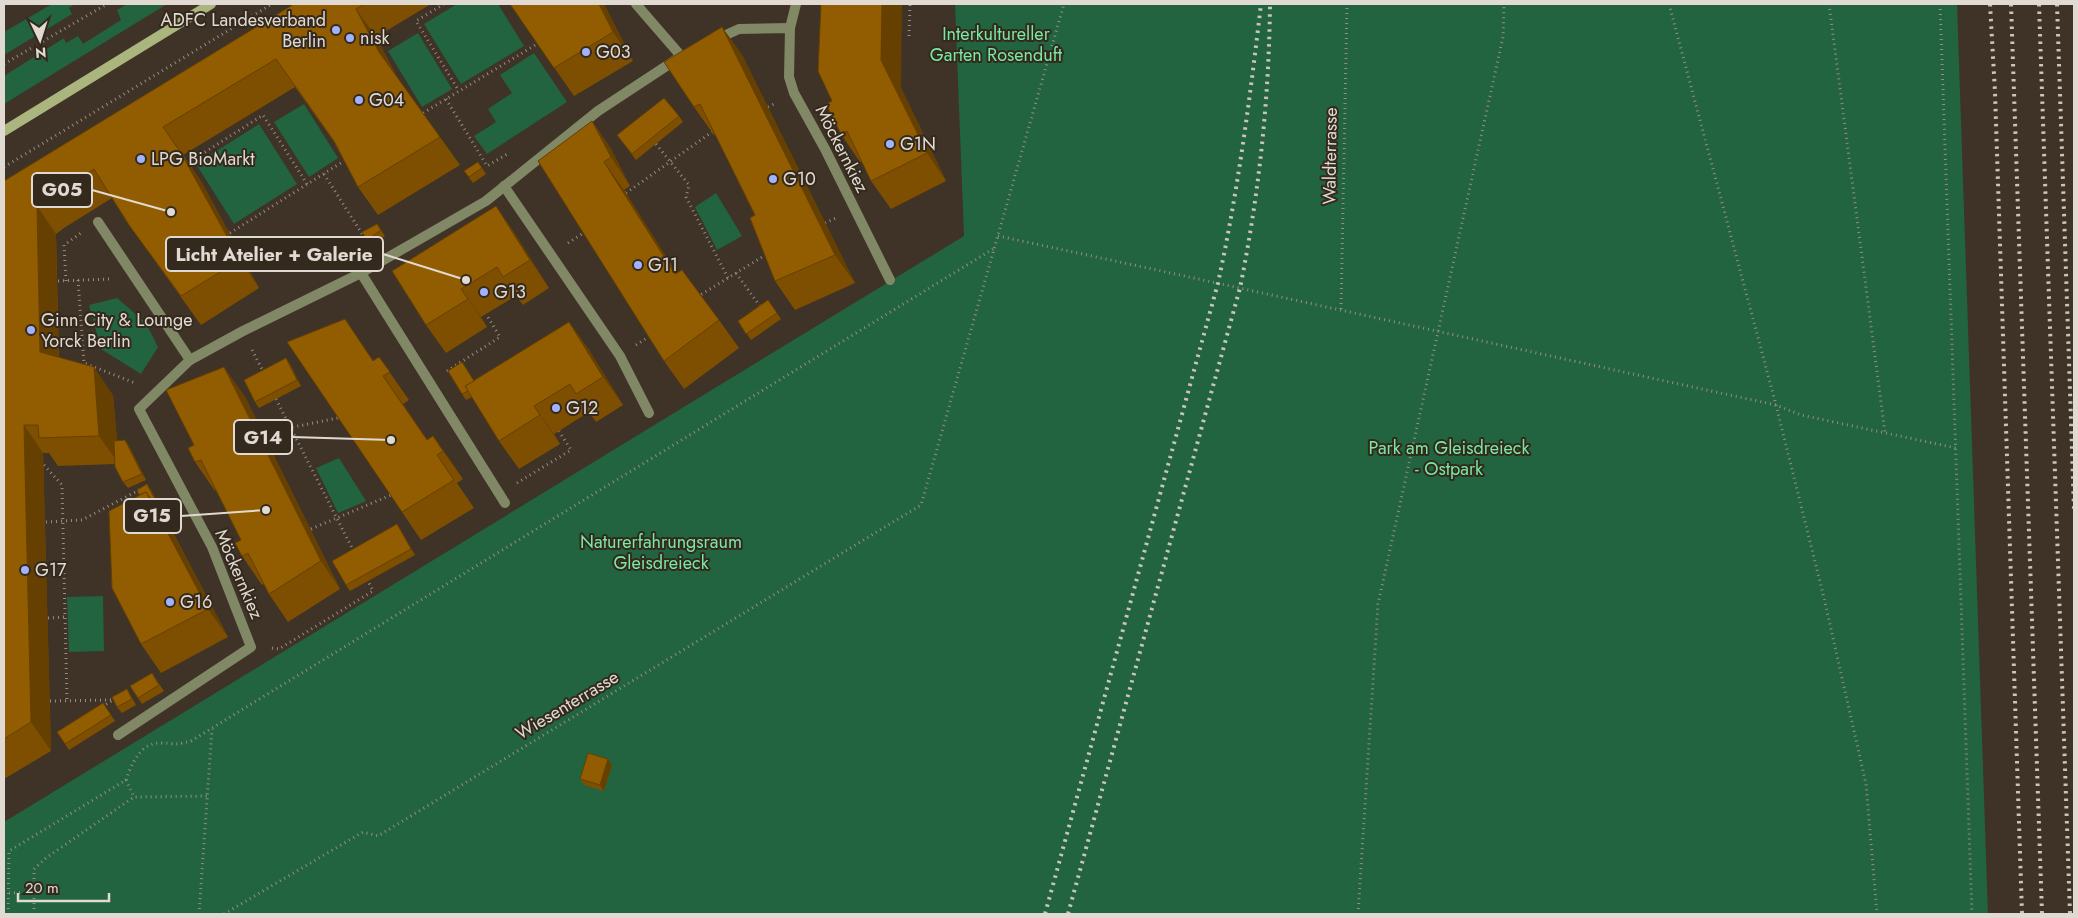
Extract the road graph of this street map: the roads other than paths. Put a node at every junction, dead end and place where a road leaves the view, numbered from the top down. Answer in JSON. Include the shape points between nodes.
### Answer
{"nodes":[{"id":1,"x":211,"y":4,"type":"edge"},
{"id":2,"x":636,"y":4,"type":"edge"},
{"id":3,"x":796,"y":4,"type":"edge"},
{"id":4,"x":790,"y":28,"type":"junction"},
{"id":5,"x":706,"y":43,"type":"edge"},
{"id":6,"x":4,"y":131,"type":"edge"},
{"id":7,"x":504,"y":186,"type":"junction"},
{"id":8,"x":98,"y":222,"type":"dead end"},
{"id":9,"x":361,"y":273,"type":"junction"},
{"id":10,"x":890,"y":280,"type":"dead end"},
{"id":11,"x":190,"y":360,"type":"junction"},
{"id":12,"x":649,"y":413,"type":"dead end"},
{"id":13,"x":503,"y":498,"type":"road end"},
{"id":14,"x":118,"y":735,"type":"dead end"}],
"edges":[{"from":1,"to":6,"type":"main road"},
{"from":2,"to":7,"type":"street","name":"Möckernkiez","via":[[685,53],[598,112]]},
{"from":3,"to":4,"type":"street","name":"Möckernkiez"},
{"from":4,"to":5,"type":"street","via":[[738,29]]},
{"from":4,"to":10,"type":"street","name":"Möckernkiez","via":[[788,77],[794,93]]},
{"from":7,"to":9,"type":"street","name":"Möckernkiez","via":[[486,201]]},
{"from":7,"to":12,"type":"street","via":[[620,356]]},
{"from":8,"to":11,"type":"street"},
{"from":9,"to":11,"type":"street","name":"Möckernkiez"},
{"from":9,"to":13,"type":"street"},
{"from":11,"to":14,"type":"street","name":"Möckernkiez","via":[[139,409],[212,547],[251,647]]}]}
